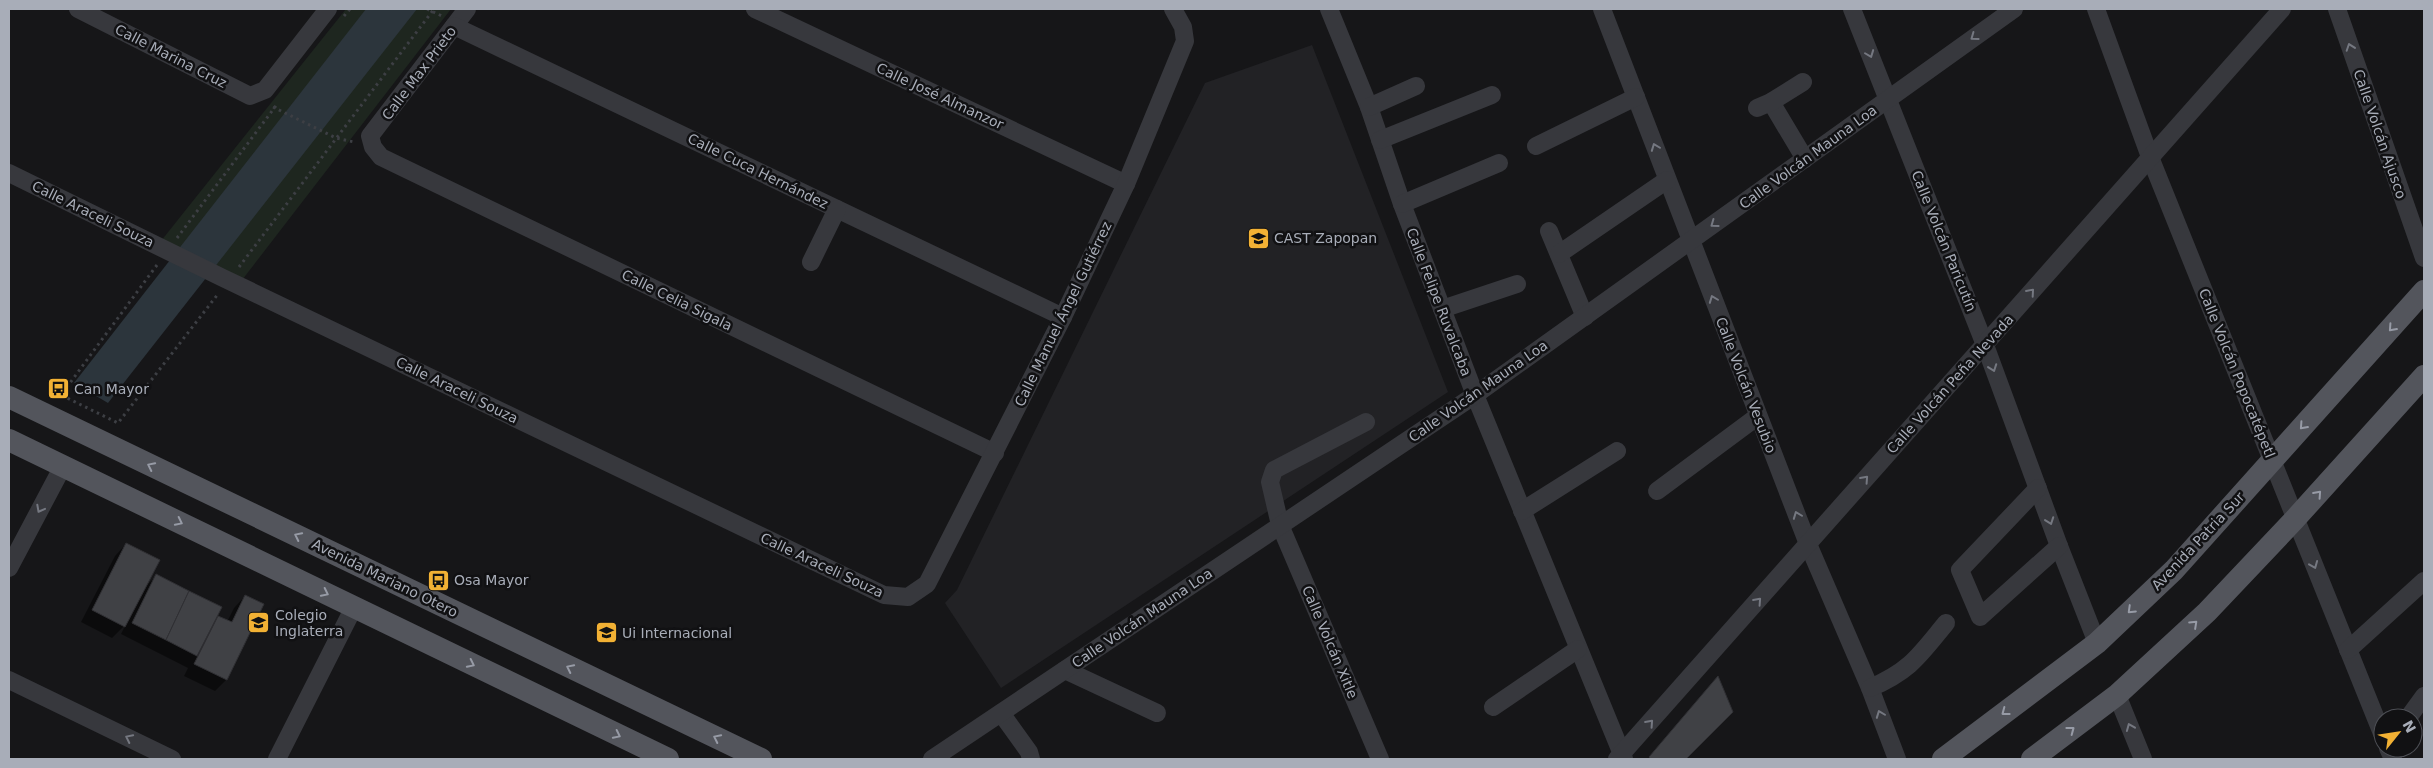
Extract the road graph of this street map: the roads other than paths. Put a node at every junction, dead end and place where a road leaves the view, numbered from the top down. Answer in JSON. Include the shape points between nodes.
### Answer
{"nodes":[{"id":1,"x":78,"y":9,"type":"edge"},
{"id":2,"x":328,"y":9,"type":"edge"},
{"id":3,"x":467,"y":9,"type":"edge"},
{"id":4,"x":755,"y":9,"type":"edge"},
{"id":5,"x":1329,"y":9,"type":"edge"},
{"id":6,"x":1602,"y":9,"type":"edge"},
{"id":7,"x":1852,"y":9,"type":"edge"},
{"id":8,"x":2014,"y":9,"type":"edge"},
{"id":9,"x":2096,"y":9,"type":"edge"},
{"id":10,"x":2282,"y":9,"type":"edge"},
{"id":11,"x":2337,"y":9,"type":"edge"},
{"id":12,"x":1176,"y":12,"type":"edge"},
{"id":13,"x":454,"y":26,"type":"junction"},
{"id":14,"x":1804,"y":82,"type":"dead end"},
{"id":15,"x":1416,"y":86,"type":"dead end"},
{"id":16,"x":1492,"y":95,"type":"dead end"},
{"id":17,"x":1636,"y":97,"type":"junction"},
{"id":18,"x":1888,"y":100,"type":"junction"},
{"id":19,"x":1370,"y":107,"type":"junction"},
{"id":20,"x":370,"y":136,"type":"joint"},
{"id":21,"x":1380,"y":140,"type":"junction"},
{"id":22,"x":1536,"y":146,"type":"dead end"},
{"id":23,"x":2150,"y":157,"type":"junction"},
{"id":24,"x":1805,"y":159,"type":"junction"},
{"id":25,"x":1499,"y":163,"type":"dead end"},
{"id":26,"x":9,"y":173,"type":"edge"},
{"id":27,"x":1667,"y":180,"type":"junction"},
{"id":28,"x":1126,"y":184,"type":"junction"},
{"id":29,"x":1402,"y":204,"type":"junction"},
{"id":30,"x":837,"y":209,"type":"junction"},
{"id":31,"x":1549,"y":231,"type":"dead end"},
{"id":32,"x":1690,"y":241,"type":"junction"},
{"id":33,"x":1558,"y":254,"type":"junction"},
{"id":34,"x":2424,"y":258,"type":"edge"},
{"id":35,"x":811,"y":262,"type":"dead end"},
{"id":36,"x":1517,"y":284,"type":"dead end"},
{"id":37,"x":2424,"y":291,"type":"edge"},
{"id":38,"x":1442,"y":309,"type":"junction"},
{"id":39,"x":1585,"y":316,"type":"junction"},
{"id":40,"x":1063,"y":317,"type":"junction"},
{"id":41,"x":1985,"y":345,"type":"junction"},
{"id":42,"x":2424,"y":376,"type":"edge"},
{"id":43,"x":1475,"y":395,"type":"junction"},
{"id":44,"x":9,"y":398,"type":"edge"},
{"id":45,"x":1758,"y":416,"type":"junction"},
{"id":46,"x":1366,"y":422,"type":"dead end"},
{"id":47,"x":9,"y":440,"type":"edge"},
{"id":48,"x":1617,"y":451,"type":"dead end"},
{"id":49,"x":995,"y":453,"type":"junction"},
{"id":50,"x":2272,"y":460,"type":"junction"},
{"id":51,"x":63,"y":466,"type":"junction"},
{"id":52,"x":2038,"y":488,"type":"junction"},
{"id":53,"x":1658,"y":491,"type":"dead end"},
{"id":54,"x":1522,"y":511,"type":"junction"},
{"id":55,"x":2295,"y":519,"type":"junction"},
{"id":56,"x":1280,"y":526,"type":"junction"},
{"id":57,"x":1808,"y":544,"type":"junction"},
{"id":58,"x":2059,"y":546,"type":"junction"},
{"id":59,"x":9,"y":568,"type":"edge"},
{"id":60,"x":2424,"y":581,"type":"edge"},
{"id":61,"x":908,"y":597,"type":"joint"},
{"id":62,"x":354,"y":607,"type":"junction"},
{"id":63,"x":1946,"y":623,"type":"dead end"},
{"id":64,"x":2097,"y":643,"type":"junction"},
{"id":65,"x":1578,"y":648,"type":"junction"},
{"id":66,"x":2348,"y":650,"type":"junction"},
{"id":67,"x":1066,"y":670,"type":"junction"},
{"id":68,"x":9,"y":680,"type":"edge"},
{"id":69,"x":1870,"y":688,"type":"junction"},
{"id":70,"x":2117,"y":695,"type":"junction"},
{"id":71,"x":2424,"y":696,"type":"edge"},
{"id":72,"x":1493,"y":707,"type":"dead end"},
{"id":73,"x":2415,"y":708,"type":"edge"},
{"id":74,"x":2373,"y":711,"type":"edge"},
{"id":75,"x":1001,"y":713,"type":"junction"},
{"id":76,"x":1157,"y":713,"type":"dead end"},
{"id":77,"x":1621,"y":758,"type":"edge"},
{"id":78,"x":172,"y":759,"type":"edge"},
{"id":79,"x":277,"y":759,"type":"edge"},
{"id":80,"x":668,"y":759,"type":"edge"},
{"id":81,"x":761,"y":759,"type":"edge"},
{"id":82,"x":932,"y":759,"type":"edge"},
{"id":83,"x":1031,"y":759,"type":"edge"},
{"id":84,"x":1380,"y":759,"type":"edge"},
{"id":85,"x":1897,"y":759,"type":"edge"},
{"id":86,"x":1943,"y":759,"type":"edge"},
{"id":87,"x":2032,"y":759,"type":"edge"},
{"id":88,"x":2143,"y":759,"type":"edge"}],
"edges":[{"from":1,"to":2,"type":"street","name":"Calle Marina Cruz","via":[[250,96],[265,90]]},
{"from":3,"to":13,"type":"street","name":"Calle Max Prieto"},
{"from":4,"to":28,"type":"street","name":"Calle José Almanzor"},
{"from":5,"to":19,"type":"street","name":"Calle Felipe Ruvalcaba"},
{"from":6,"to":17,"type":"street","name":"Calle Volcán Vesubio"},
{"from":7,"to":18,"type":"street","name":"Calle Volcán Paricutín","one_way":true},
{"from":8,"to":18,"type":"street","name":"Calle Volcán Mauna Loa","one_way":true},
{"from":9,"to":23,"type":"street","name":"Calle Volcán Popocatépetl"},
{"from":10,"to":23,"type":"street","name":"Calle Volcán Peña Nevada"},
{"from":34,"to":11,"type":"street","name":"Calle Volcán Ajusco","one_way":true},
{"from":12,"to":28,"type":"street","name":"Calle Manuel Ángel Gutiérrez","via":[[1185,42]]},
{"from":13,"to":20,"type":"street","name":"Calle Max Prieto"},
{"from":13,"to":30,"type":"street","name":"Calle Cuca Hernández"},
{"from":14,"to":24,"type":"street","via":[[1764,105]]},
{"from":15,"to":19,"type":"street"},
{"from":16,"to":21,"type":"street"},
{"from":17,"to":22,"type":"street"},
{"from":27,"to":17,"type":"street","name":"Calle Volcán Vesubio","one_way":true},
{"from":18,"to":24,"type":"street","name":"Calle Volcán Mauna Loa"},
{"from":18,"to":41,"type":"street","name":"Calle Volcán Paricutín"},
{"from":19,"to":21,"type":"street","name":"Calle Felipe Ruvalcaba"},
{"from":20,"to":49,"type":"street","name":"Calle Celia Sigala","via":[[372,147],[381,157]]},
{"from":21,"to":29,"type":"street","name":"Calle Felipe Ruvalcaba"},
{"from":41,"to":23,"type":"street","name":"Calle Volcán Peña Nevada","one_way":true},
{"from":23,"to":50,"type":"street","name":"Calle Volcán Popocatépetl"},
{"from":24,"to":32,"type":"street","name":"Calle Volcán Mauna Loa","one_way":true},
{"from":25,"to":29,"type":"street"},
{"from":26,"to":61,"type":"street","name":"Calle Araceli Souza","via":[[884,595]]},
{"from":27,"to":32,"type":"street","name":"Calle Volcán Vesubio"},
{"from":27,"to":33,"type":"street"},
{"from":28,"to":40,"type":"street","name":"Calle Manuel Ángel Gutiérrez"},
{"from":29,"to":38,"type":"street","name":"Calle Felipe Ruvalcaba"},
{"from":30,"to":35,"type":"street"},
{"from":30,"to":40,"type":"street","name":"Calle Cuca Hernández"},
{"from":31,"to":33,"type":"street"},
{"from":32,"to":39,"type":"street","name":"Calle Volcán Mauna Loa"},
{"from":45,"to":32,"type":"street","name":"Calle Volcán Vesubio","one_way":true},
{"from":33,"to":39,"type":"street"},
{"from":36,"to":38,"type":"street"},
{"from":37,"to":50,"type":"main road","name":"Avenida Patria Sur","one_way":true},
{"from":38,"to":43,"type":"street","name":"Calle Felipe Ruvalcaba"},
{"from":39,"to":43,"type":"street","name":"Calle Volcán Mauna Loa"},
{"from":40,"to":49,"type":"street","name":"Calle Manuel Ángel Gutiérrez"},
{"from":41,"to":52,"type":"street","name":"Calle Volcán Paricutín","one_way":true},
{"from":57,"to":41,"type":"street","name":"Calle Volcán Peña Nevada","one_way":true},
{"from":55,"to":42,"type":"main road","one_way":true},
{"from":43,"to":54,"type":"street","name":"Calle Felipe Ruvalcaba"},
{"from":43,"to":56,"type":"street","name":"Calle Volcán Mauna Loa"},
{"from":81,"to":44,"type":"main road","name":"Avenida Mariano Otero","one_way":true},
{"from":45,"to":53,"type":"street"},
{"from":57,"to":45,"type":"street","name":"Calle Volcán Vesubio","one_way":true},
{"from":46,"to":56,"type":"street","name":"Calle Volcán Xitle","via":[[1274,470],[1270,482]]},
{"from":47,"to":51,"type":"main road"},
{"from":48,"to":54,"type":"street"},
{"from":49,"to":61,"type":"street","name":"Calle Manuel Ángel Gutiérrez","via":[[927,584]]},
{"from":50,"to":55,"type":"street","name":"Calle Volcán Popocatépetl"},
{"from":50,"to":64,"type":"main road","name":"Avenida Patria Sur","one_way":true,"via":[[2174,570]]},
{"from":51,"to":59,"type":"street","one_way":true},
{"from":51,"to":62,"type":"main road","one_way":true},
{"from":52,"to":58,"type":"street","name":"Calle Volcán Paricutín","one_way":true},
{"from":52,"to":58,"type":"street","via":[[1960,570],[1980,617]]},
{"from":54,"to":65,"type":"street","name":"Calle Felipe Ruvalcaba"},
{"from":55,"to":66,"type":"street","name":"Calle Volcán Popocatépetl","one_way":true},
{"from":70,"to":55,"type":"main road","one_way":true,"via":[[2207,612]]},
{"from":56,"to":67,"type":"street","name":"Calle Volcán Mauna Loa"},
{"from":56,"to":84,"type":"street","name":"Calle Volcán Xitle"},
{"from":57,"to":69,"type":"street","name":"Calle Volcán Vesubio"},
{"from":77,"to":57,"type":"street","name":"Calle Volcán Peña Nevada","one_way":true},
{"from":58,"to":64,"type":"street","name":"Calle Volcán Paricutín"},
{"from":60,"to":66,"type":"street"},
{"from":62,"to":79,"type":"street"},
{"from":62,"to":80,"type":"main road","one_way":true},
{"from":63,"to":69,"type":"street","via":[[1911,666],[1895,678]]},
{"from":64,"to":86,"type":"main road","name":"Avenida Patria Sur","one_way":true},
{"from":65,"to":72,"type":"street"},
{"from":65,"to":77,"type":"street","name":"Calle Felipe Ruvalcaba"},
{"from":66,"to":74,"type":"street","name":"Calle Volcán Popocatépetl"},
{"from":67,"to":75,"type":"street","name":"Calle Volcán Mauna Loa"},
{"from":67,"to":76,"type":"street"},
{"from":78,"to":68,"type":"street","one_way":true},
{"from":85,"to":69,"type":"street","name":"Calle Volcán Vesubio","one_way":true},
{"from":87,"to":70,"type":"main road","one_way":true},
{"from":88,"to":70,"type":"street","one_way":true},
{"from":71,"to":73,"type":"street"},
{"from":75,"to":82,"type":"street","name":"Calle Volcán Mauna Loa"},
{"from":75,"to":83,"type":"street","via":[[1030,752]]}]}
